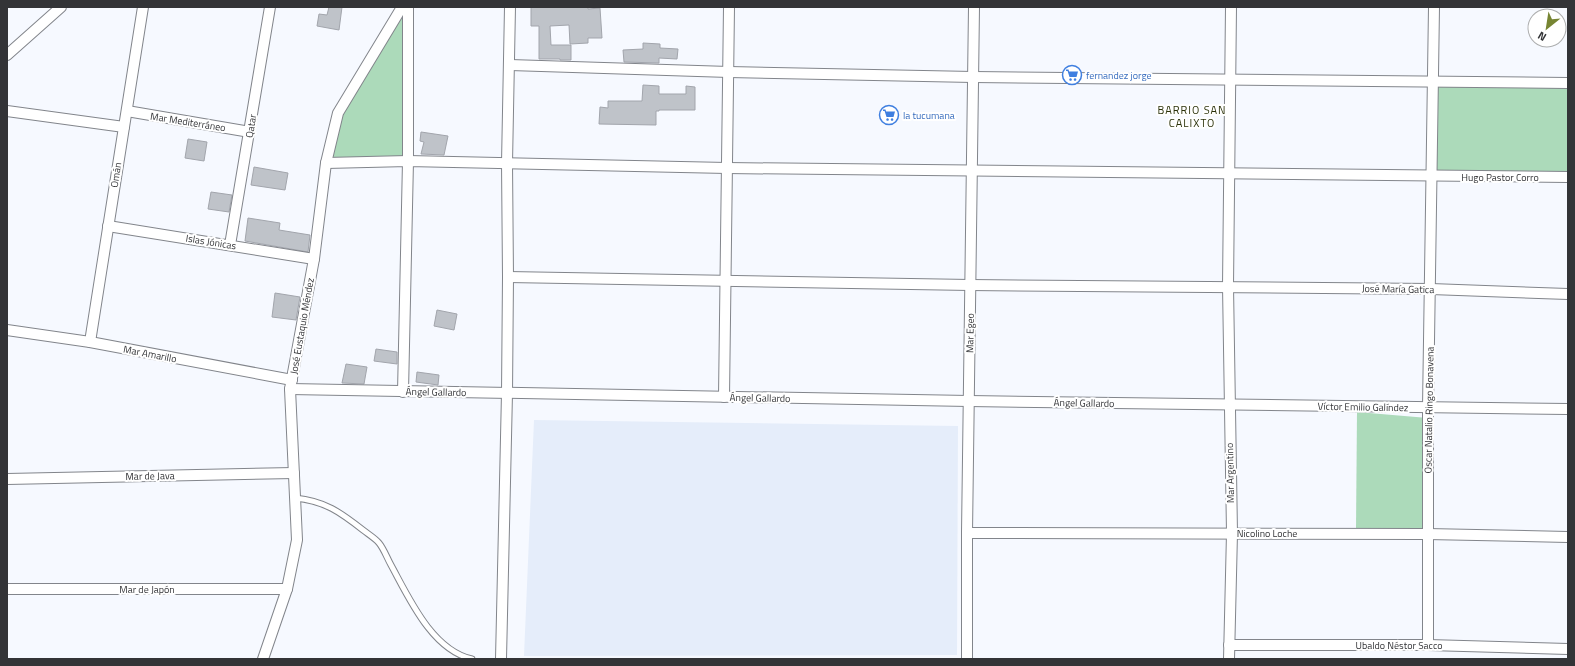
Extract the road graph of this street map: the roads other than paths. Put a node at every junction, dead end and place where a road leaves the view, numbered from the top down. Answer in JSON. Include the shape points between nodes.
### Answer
{"nodes":[{"id":1,"x":61,"y":7,"type":"edge"},
{"id":2,"x":143,"y":7,"type":"edge"},
{"id":3,"x":270,"y":7,"type":"edge"},
{"id":4,"x":402,"y":7,"type":"edge"},
{"id":5,"x":408,"y":7,"type":"edge"},
{"id":6,"x":510,"y":7,"type":"edge"},
{"id":7,"x":729,"y":7,"type":"edge"},
{"id":8,"x":974,"y":7,"type":"edge"},
{"id":9,"x":1230,"y":7,"type":"edge"},
{"id":10,"x":1434,"y":7,"type":"edge"},
{"id":11,"x":7,"y":55,"type":"edge"},
{"id":12,"x":510,"y":65,"type":"junction"},
{"id":13,"x":729,"y":72,"type":"junction"},
{"id":14,"x":973,"y":77,"type":"junction"},
{"id":15,"x":1229,"y":80,"type":"junction"},
{"id":16,"x":1433,"y":81,"type":"junction"},
{"id":17,"x":1568,"y":83,"type":"edge"},
{"id":18,"x":7,"y":111,"type":"edge"},
{"id":19,"x":127,"y":111,"type":"junction"},
{"id":20,"x":124,"y":128,"type":"junction"},
{"id":21,"x":250,"y":132,"type":"junction"},
{"id":22,"x":408,"y":161,"type":"junction"},
{"id":23,"x":326,"y":163,"type":"junction"},
{"id":24,"x":507,"y":163,"type":"junction"},
{"id":25,"x":727,"y":168,"type":"junction"},
{"id":26,"x":972,"y":169,"type":"junction"},
{"id":27,"x":1229,"y":173,"type":"junction"},
{"id":28,"x":1431,"y":176,"type":"junction"},
{"id":29,"x":1568,"y":177,"type":"edge"},
{"id":30,"x":108,"y":226,"type":"junction"},
{"id":31,"x":230,"y":245,"type":"junction"},
{"id":32,"x":314,"y":259,"type":"junction"},
{"id":33,"x":508,"y":278,"type":"junction"},
{"id":34,"x":725,"y":280,"type":"junction"},
{"id":35,"x":970,"y":285,"type":"junction"},
{"id":36,"x":1228,"y":286,"type":"junction"},
{"id":37,"x":1431,"y":289,"type":"junction"},
{"id":38,"x":1568,"y":294,"type":"edge"},
{"id":39,"x":7,"y":330,"type":"edge"},
{"id":40,"x":90,"y":342,"type":"junction"},
{"id":41,"x":291,"y":384,"type":"junction"},
{"id":42,"x":403,"y":392,"type":"junction"},
{"id":43,"x":507,"y":393,"type":"junction"},
{"id":44,"x":724,"y":397,"type":"junction"},
{"id":45,"x":969,"y":401,"type":"junction"},
{"id":46,"x":1229,"y":405,"type":"junction"},
{"id":47,"x":1428,"y":408,"type":"junction"},
{"id":48,"x":1568,"y":409,"type":"edge"},
{"id":49,"x":294,"y":473,"type":"junction"},
{"id":50,"x":7,"y":479,"type":"edge"},
{"id":51,"x":295,"y":498,"type":"junction"},
{"id":52,"x":967,"y":533,"type":"junction"},
{"id":53,"x":1232,"y":533,"type":"junction"},
{"id":54,"x":1427,"y":534,"type":"junction"},
{"id":55,"x":1568,"y":537,"type":"edge"},
{"id":56,"x":7,"y":589,"type":"edge"},
{"id":57,"x":287,"y":589,"type":"junction"},
{"id":58,"x":1428,"y":644,"type":"junction"},
{"id":59,"x":1229,"y":645,"type":"junction"},
{"id":60,"x":1568,"y":649,"type":"edge"},
{"id":61,"x":263,"y":659,"type":"edge"},
{"id":62,"x":472,"y":659,"type":"edge"},
{"id":63,"x":501,"y":659,"type":"edge"},
{"id":64,"x":968,"y":659,"type":"edge"},
{"id":65,"x":1229,"y":659,"type":"edge"}],
"edges":[{"from":1,"to":11,"type":"street"},
{"from":2,"to":19,"type":"street","name":"Omán"},
{"from":3,"to":21,"type":"street","name":"Qatar"},
{"from":4,"to":23,"type":"street","name":"José Eustaquio Méndez","via":[[338,113]]},
{"from":5,"to":22,"type":"street"},
{"from":6,"to":12,"type":"street"},
{"from":7,"to":13,"type":"street"},
{"from":8,"to":14,"type":"street","name":"Mar Egeo"},
{"from":9,"to":15,"type":"street","name":"Mar Argentino"},
{"from":10,"to":16,"type":"street","name":"Oscar Natalio Ringo Bonavena"},
{"from":12,"to":13,"type":"street"},
{"from":12,"to":24,"type":"street"},
{"from":13,"to":14,"type":"street"},
{"from":13,"to":25,"type":"street"},
{"from":14,"to":15,"type":"street"},
{"from":14,"to":26,"type":"street","name":"Mar Egeo"},
{"from":15,"to":16,"type":"street"},
{"from":15,"to":27,"type":"street","name":"Mar Argentino"},
{"from":16,"to":17,"type":"street"},
{"from":16,"to":28,"type":"street","name":"Oscar Natalio Ringo Bonavena"},
{"from":18,"to":20,"type":"street"},
{"from":19,"to":20,"type":"street","name":"Omán"},
{"from":19,"to":21,"type":"street","name":"Mar Mediterráneo"},
{"from":20,"to":30,"type":"street","name":"Omán"},
{"from":21,"to":31,"type":"street","name":"Qatar"},
{"from":22,"to":23,"type":"street","name":"Hugo Pastor Corro"},
{"from":22,"to":24,"type":"street","name":"Hugo Pastor Corro"},
{"from":22,"to":42,"type":"street"},
{"from":23,"to":32,"type":"street","name":"José Eustaquio Méndez"},
{"from":24,"to":25,"type":"street","name":"Hugo Pastor Corro"},
{"from":24,"to":33,"type":"street"},
{"from":25,"to":26,"type":"street","name":"Hugo Pastor Corro"},
{"from":25,"to":34,"type":"street"},
{"from":26,"to":27,"type":"street","name":"Hugo Pastor Corro"},
{"from":26,"to":35,"type":"street","name":"Mar Egeo"},
{"from":27,"to":28,"type":"street","name":"Hugo Pastor Corro"},
{"from":27,"to":36,"type":"street","name":"Mar Argentino"},
{"from":28,"to":29,"type":"street","name":"Hugo Pastor Corro"},
{"from":28,"to":37,"type":"street","name":"Oscar Natalio Ringo Bonavena"},
{"from":30,"to":31,"type":"street","name":"Islas Jónicas"},
{"from":30,"to":40,"type":"street","name":"Omán"},
{"from":31,"to":32,"type":"street","name":"Islas Jónicas"},
{"from":32,"to":41,"type":"street","name":"José Eustaquio Méndez"},
{"from":33,"to":34,"type":"street","name":"José María Gatica"},
{"from":33,"to":43,"type":"street"},
{"from":34,"to":35,"type":"street","name":"José María Gatica"},
{"from":34,"to":44,"type":"street"},
{"from":35,"to":36,"type":"street","name":"José María Gatica"},
{"from":35,"to":45,"type":"street","name":"Mar Egeo"},
{"from":36,"to":37,"type":"street","name":"José María Gatica"},
{"from":36,"to":46,"type":"street","name":"Mar Argentino"},
{"from":37,"to":38,"type":"street","name":"José María Gatica"},
{"from":37,"to":47,"type":"street","name":"Oscar Natalio Ringo Bonavena"},
{"from":39,"to":40,"type":"street","name":"Mar Amarillo"},
{"from":40,"to":41,"type":"street","name":"Mar Amarillo"},
{"from":41,"to":42,"type":"street","name":"Ángel Gallardo"},
{"from":41,"to":49,"type":"street","name":"José Eustaquio Méndez"},
{"from":42,"to":43,"type":"street","name":"Ángel Gallardo"},
{"from":43,"to":44,"type":"street","name":"Ángel Gallardo"},
{"from":43,"to":63,"type":"street"},
{"from":44,"to":45,"type":"street","name":"Ángel Gallardo"},
{"from":45,"to":46,"type":"street","name":"Ángel Gallardo"},
{"from":45,"to":52,"type":"street","name":"Mar Egeo"},
{"from":46,"to":47,"type":"street","name":"Víctor Emilio Galíndez"},
{"from":46,"to":53,"type":"street","name":"Mar Argentino"},
{"from":47,"to":48,"type":"street","name":"Víctor Emilio Galíndez"},
{"from":47,"to":54,"type":"street","name":"Oscar Natalio Ringo Bonavena"},
{"from":49,"to":50,"type":"street","name":"Mar de Java"},
{"from":49,"to":51,"type":"street","name":"José Eustaquio Méndez"},
{"from":51,"to":57,"type":"street","name":"José Eustaquio Méndez","via":[[297,540]]},
{"from":51,"to":62,"type":"lane","via":[[312,500],[324,505],[346,517],[379,543],[418,614],[442,642]]},
{"from":52,"to":53,"type":"street","name":"Nicolino Loche"},
{"from":52,"to":64,"type":"street","name":"Mar Egeo"},
{"from":53,"to":54,"type":"street","name":"Nicolino Loche"},
{"from":53,"to":59,"type":"street","name":"Mar Argentino"},
{"from":54,"to":55,"type":"street","name":"Nicolino Loche"},
{"from":54,"to":58,"type":"street","name":"Oscar Natalio Ringo Bonavena"},
{"from":56,"to":57,"type":"street","name":"Mar de Japón"},
{"from":57,"to":61,"type":"street","name":"José Eustaquio Méndez"},
{"from":58,"to":59,"type":"street","name":"Ubaldo Néstor Sacco"},
{"from":58,"to":60,"type":"street","name":"Ubaldo Néstor Sacco"},
{"from":59,"to":65,"type":"street","name":"Mar Argentino"}]}
